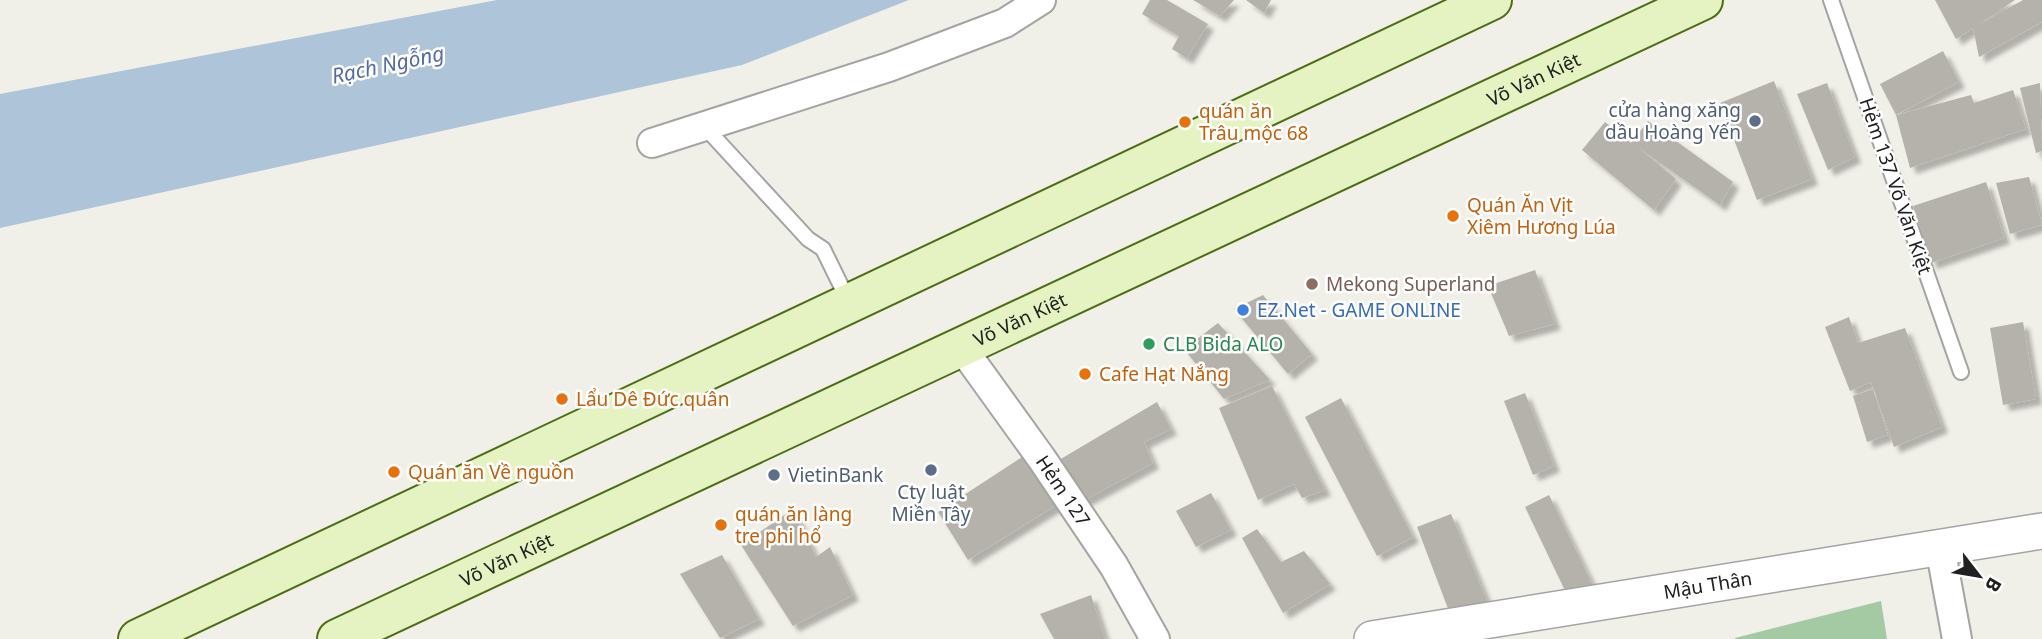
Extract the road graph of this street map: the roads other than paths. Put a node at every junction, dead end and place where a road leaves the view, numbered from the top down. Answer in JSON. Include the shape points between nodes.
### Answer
{"nodes":[{"id":1,"x":1041,"y":0,"type":"edge"},
{"id":2,"x":1492,"y":0,"type":"edge"},
{"id":3,"x":1703,"y":0,"type":"edge"},
{"id":4,"x":1831,"y":0,"type":"edge"},
{"id":5,"x":704,"y":126,"type":"junction"},
{"id":6,"x":652,"y":143,"type":"dead end"},
{"id":7,"x":849,"y":302,"type":"junction"},
{"id":8,"x":962,"y":348,"type":"junction"},
{"id":9,"x":1961,"y":372,"type":"dead end"},
{"id":10,"x":2042,"y":531,"type":"edge"},
{"id":11,"x":1940,"y":547,"type":"junction"},
{"id":12,"x":138,"y":639,"type":"edge"},
{"id":13,"x":337,"y":639,"type":"edge"},
{"id":14,"x":1155,"y":639,"type":"edge"},
{"id":15,"x":1372,"y":639,"type":"edge"},
{"id":16,"x":1957,"y":639,"type":"edge"}],
"edges":[{"from":1,"to":5,"type":"street","via":[[1005,23],[889,67]]},
{"from":2,"to":7,"type":"main road"},
{"from":3,"to":8,"type":"main road","name":"Võ Văn Kiệt"},
{"from":4,"to":9,"type":"lane","name":"Hẻm 137 Võ Văn Kiệt"},
{"from":5,"to":6,"type":"street"},
{"from":5,"to":7,"type":"lane","via":[[808,239],[823,249]]},
{"from":7,"to":12,"type":"main road"},
{"from":8,"to":13,"type":"main road","name":"Võ Văn Kiệt"},
{"from":8,"to":14,"type":"street","name":"Hẻm 127","via":[[1107,556]]},
{"from":10,"to":11,"type":"street","name":"Mậu Thân"},
{"from":11,"to":15,"type":"street","name":"Mậu Thân"},
{"from":11,"to":16,"type":"street"}]}
